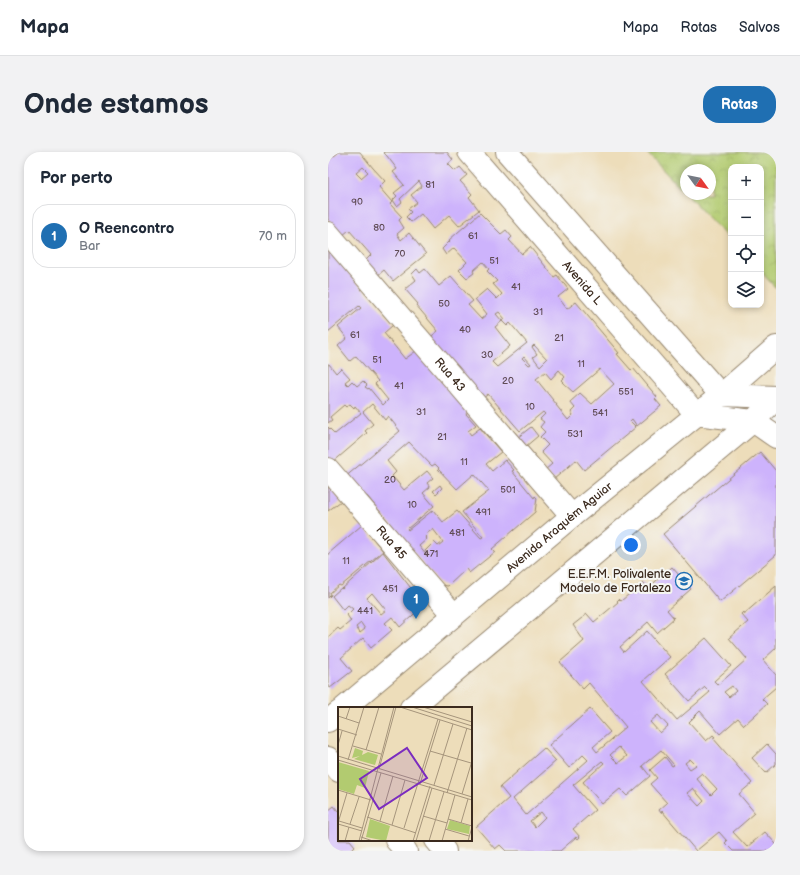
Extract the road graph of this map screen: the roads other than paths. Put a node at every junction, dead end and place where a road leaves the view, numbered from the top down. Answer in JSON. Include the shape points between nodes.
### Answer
{"nodes":[{"id":1,"x":469,"y":152,"type":"edge"},
{"id":2,"x":507,"y":152,"type":"edge"},
{"id":3,"x":328,"y":233,"type":"edge"},
{"id":4,"x":776,"y":347,"type":"edge"},
{"id":5,"x":721,"y":395,"type":"junction"},
{"id":6,"x":776,"y":398,"type":"edge"},
{"id":7,"x":696,"y":414,"type":"junction"},
{"id":8,"x":753,"y":421,"type":"junction"},
{"id":9,"x":776,"y":437,"type":"edge"},
{"id":10,"x":328,"y":469,"type":"edge"},
{"id":11,"x":572,"y":516,"type":"junction"},
{"id":12,"x":454,"y":615,"type":"junction"},
{"id":13,"x":345,"y":707,"type":"edge"},
{"id":14,"x":412,"y":707,"type":"edge"},
{"id":15,"x":397,"y":841,"type":"edge"},
{"id":16,"x":437,"y":841,"type":"edge"},
{"id":17,"x":406,"y":851,"type":"edge"},
{"id":18,"x":445,"y":851,"type":"edge"}],
"edges":[{"from":1,"to":7,"type":"street","name":"Avenida L"},
{"from":2,"to":5,"type":"street"},
{"from":3,"to":11,"type":"street","name":"Rua 43"},
{"from":4,"to":5,"type":"street","name":"Avenida Araquém Aguiar"},
{"from":5,"to":6,"type":"street"},
{"from":5,"to":7,"type":"street","name":"Avenida Araquém Aguiar"},
{"from":6,"to":8,"type":"street"},
{"from":7,"to":8,"type":"street"},
{"from":7,"to":11,"type":"street","name":"Avenida Araquém Aguiar"},
{"from":8,"to":9,"type":"street"},
{"from":8,"to":14,"type":"street"},
{"from":10,"to":12,"type":"street","name":"Rua 45"},
{"from":11,"to":12,"type":"street","name":"Avenida Araquém Aguiar"},
{"from":12,"to":13,"type":"street","name":"Avenida Araquém Aguiar"},
{"from":15,"to":17,"type":"street"},
{"from":16,"to":18,"type":"street"}]}
